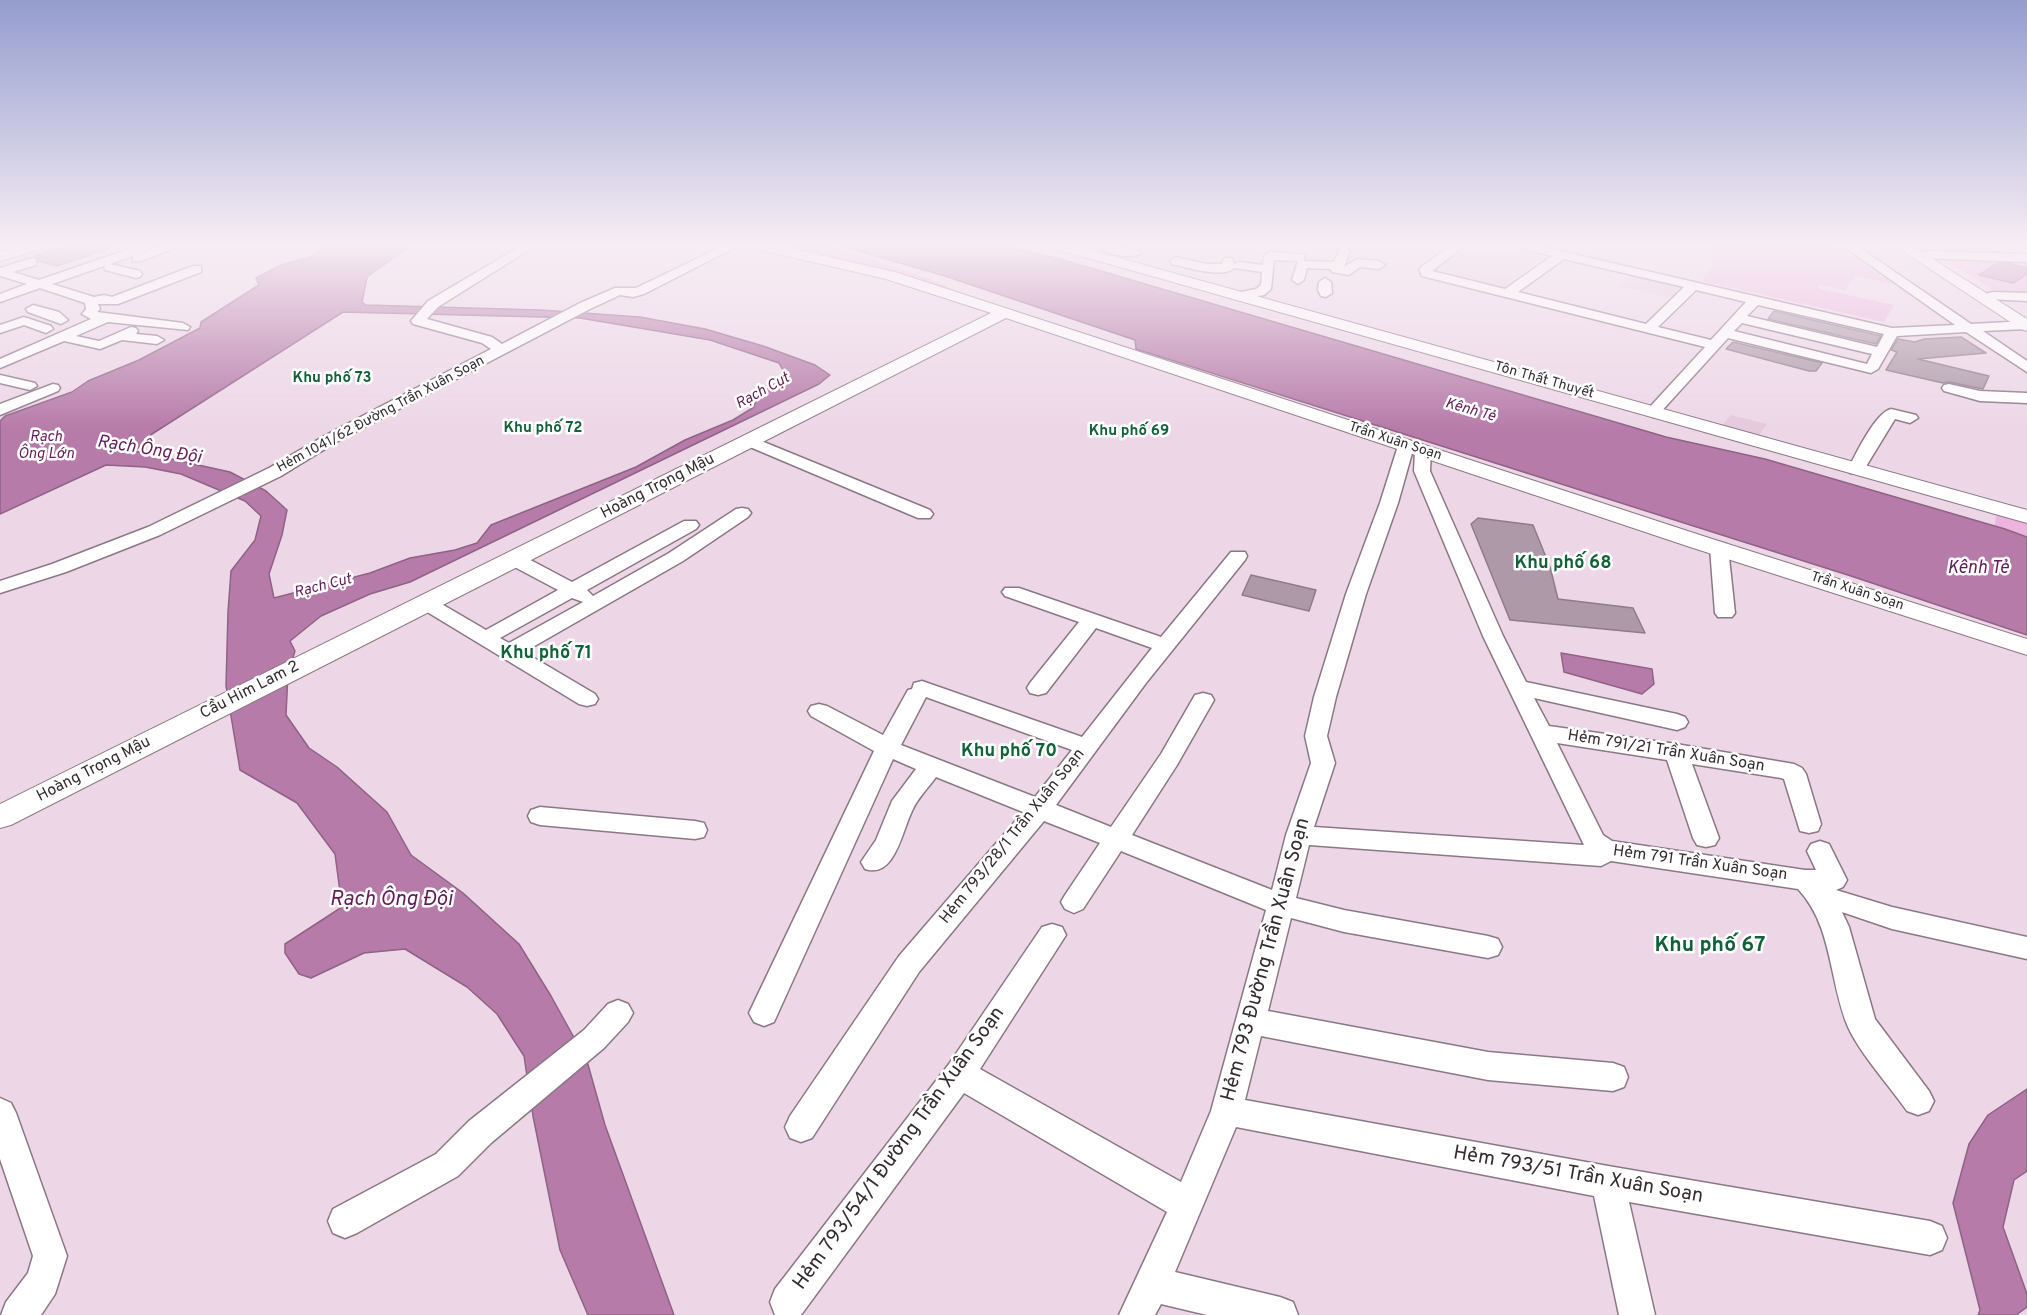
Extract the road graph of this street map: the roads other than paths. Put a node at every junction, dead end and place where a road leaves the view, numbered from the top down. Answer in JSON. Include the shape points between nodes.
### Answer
{"nodes":[{"id":1,"x":92,"y":307,"type":"edge"},
{"id":2,"x":430,"y":307,"type":"edge"},
{"id":3,"x":583,"y":307,"type":"edge"},
{"id":4,"x":987,"y":307,"type":"edge"},
{"id":5,"x":1281,"y":307,"type":"edge"},
{"id":6,"x":1557,"y":307,"type":"edge"},
{"id":7,"x":1671,"y":307,"type":"edge"},
{"id":8,"x":1748,"y":307,"type":"edge"},
{"id":9,"x":1787,"y":307,"type":"edge"},
{"id":10,"x":1940,"y":307,"type":"edge"},
{"id":11,"x":2002,"y":307,"type":"edge"},
{"id":12,"x":2007,"y":307,"type":"edge"},
{"id":13,"x":33,"y":309,"type":"dead end"},
{"id":14,"x":169,"y":310,"type":"dead end"},
{"id":15,"x":998,"y":311,"type":"junction"},
{"id":16,"x":107,"y":318,"type":"junction"},
{"id":17,"x":1738,"y":318,"type":"junction"},
{"id":18,"x":61,"y":320,"type":"dead end"},
{"id":19,"x":146,"y":322,"type":"junction"},
{"id":20,"x":2027,"y":323,"type":"edge"},
{"id":21,"x":183,"y":327,"type":"dead end"},
{"id":22,"x":1971,"y":328,"type":"junction"},
{"id":23,"x":0,"y":329,"type":"edge"},
{"id":24,"x":46,"y":329,"type":"dead end"},
{"id":25,"x":1648,"y":329,"type":"junction"},
{"id":26,"x":1892,"y":332,"type":"junction"},
{"id":27,"x":1725,"y":333,"type":"junction"},
{"id":28,"x":64,"y":337,"type":"junction"},
{"id":29,"x":1686,"y":338,"type":"junction"},
{"id":30,"x":157,"y":340,"type":"dead end"},
{"id":31,"x":1714,"y":345,"type":"junction"},
{"id":32,"x":4,"y":346,"type":"dead end"},
{"id":33,"x":502,"y":350,"type":"junction"},
{"id":34,"x":30,"y":352,"type":"junction"},
{"id":35,"x":1880,"y":352,"type":"junction"},
{"id":36,"x":51,"y":359,"type":"dead end"},
{"id":37,"x":0,"y":364,"type":"edge"},
{"id":38,"x":1694,"y":366,"type":"junction"},
{"id":39,"x":2027,"y":368,"type":"edge"},
{"id":40,"x":3,"y":381,"type":"edge"},
{"id":41,"x":53,"y":388,"type":"dead end"},
{"id":42,"x":1949,"y":388,"type":"dead end"},
{"id":43,"x":29,"y":391,"type":"junction"},
{"id":44,"x":2027,"y":398,"type":"edge"},
{"id":45,"x":0,"y":410,"type":"edge"},
{"id":46,"x":1653,"y":412,"type":"junction"},
{"id":47,"x":1910,"y":418,"type":"dead end"},
{"id":48,"x":742,"y":438,"type":"junction"},
{"id":49,"x":1415,"y":448,"type":"junction"},
{"id":50,"x":1856,"y":469,"type":"junction"},
{"id":51,"x":592,"y":513,"type":"junction"},
{"id":52,"x":742,"y":513,"type":"dead end"},
{"id":53,"x":924,"y":514,"type":"dead end"},
{"id":54,"x":2027,"y":517,"type":"edge"},
{"id":55,"x":690,"y":525,"type":"dead end"},
{"id":56,"x":653,"y":545,"type":"junction"},
{"id":57,"x":1719,"y":548,"type":"junction"},
{"id":58,"x":1238,"y":556,"type":"dead end"},
{"id":59,"x":676,"y":557,"type":"junction"},
{"id":60,"x":514,"y":559,"type":"junction"},
{"id":61,"x":0,"y":587,"type":"edge"},
{"id":62,"x":573,"y":590,"type":"junction"},
{"id":63,"x":1012,"y":592,"type":"dead end"},
{"id":64,"x":420,"y":599,"type":"junction"},
{"id":65,"x":597,"y":603,"type":"junction"},
{"id":66,"x":1725,"y":613,"type":"dead end"},
{"id":67,"x":1092,"y":620,"type":"junction"},
{"id":68,"x":484,"y":639,"type":"junction"},
{"id":69,"x":1164,"y":645,"type":"junction"},
{"id":70,"x":2027,"y":647,"type":"edge"},
{"id":71,"x":507,"y":653,"type":"junction"},
{"id":72,"x":306,"y":656,"type":"joint"},
{"id":73,"x":1518,"y":687,"type":"junction"},
{"id":74,"x":1038,"y":688,"type":"dead end"},
{"id":75,"x":587,"y":699,"type":"dead end"},
{"id":76,"x":1203,"y":700,"type":"dead end"},
{"id":77,"x":819,"y":711,"type":"dead end"},
{"id":78,"x":182,"y":716,"type":"junction"},
{"id":79,"x":1677,"y":722,"type":"dead end"},
{"id":80,"x":1542,"y":733,"type":"junction"},
{"id":81,"x":1087,"y":747,"type":"junction"},
{"id":82,"x":888,"y":749,"type":"junction"},
{"id":83,"x":1676,"y":752,"type":"junction"},
{"id":84,"x":932,"y":765,"type":"junction"},
{"id":85,"x":0,"y":798,"type":"edge"},
{"id":86,"x":1040,"y":809,"type":"junction"},
{"id":87,"x":540,"y":816,"type":"dead end"},
{"id":88,"x":0,"y":817,"type":"edge"},
{"id":89,"x":1809,"y":824,"type":"dead end"},
{"id":90,"x":695,"y":830,"type":"dead end"},
{"id":91,"x":1299,"y":835,"type":"junction"},
{"id":92,"x":1115,"y":838,"type":"junction"},
{"id":93,"x":1706,"y":838,"type":"dead end"},
{"id":94,"x":1605,"y":850,"type":"junction"},
{"id":95,"x":1820,"y":851,"type":"dead end"},
{"id":96,"x":874,"y":862,"type":"dead end"},
{"id":97,"x":1813,"y":887,"type":"junction"},
{"id":98,"x":1074,"y":902,"type":"dead end"},
{"id":99,"x":1282,"y":905,"type":"junction"},
{"id":100,"x":1052,"y":935,"type":"dead end"},
{"id":101,"x":1488,"y":947,"type":"dead end"},
{"id":102,"x":2027,"y":948,"type":"edge"},
{"id":103,"x":764,"y":1012,"type":"dead end"},
{"id":104,"x":618,"y":1013,"type":"dead end"},
{"id":105,"x":1252,"y":1021,"type":"junction"},
{"id":106,"x":960,"y":1074,"type":"junction"},
{"id":107,"x":1613,"y":1077,"type":"dead end"},
{"id":108,"x":1918,"y":1101,"type":"dead end"},
{"id":109,"x":1227,"y":1111,"type":"junction"},
{"id":110,"x":0,"y":1113,"type":"edge"},
{"id":111,"x":801,"y":1128,"type":"dead end"},
{"id":112,"x":1608,"y":1182,"type":"junction"},
{"id":113,"x":1188,"y":1205,"type":"junction"},
{"id":114,"x":345,"y":1221,"type":"dead end"},
{"id":115,"x":1930,"y":1238,"type":"dead end"},
{"id":116,"x":1152,"y":1284,"type":"junction"},
{"id":117,"x":788,"y":1302,"type":"dead end"},
{"id":118,"x":19,"y":1315,"type":"edge"},
{"id":119,"x":1137,"y":1315,"type":"edge"},
{"id":120,"x":1280,"y":1315,"type":"edge"},
{"id":121,"x":1637,"y":1315,"type":"edge"}],
"edges":[{"from":1,"to":16,"type":"street","via":[[89,314]]},
{"from":2,"to":33,"type":"street","via":[[418,321],[487,340]]},
{"from":3,"to":33,"type":"street","name":"Hẻm 1041/62 Đường Trần Xuân Soạn"},
{"from":4,"to":15,"type":"main road","name":"Trần Xuân Soạn"},
{"from":5,"to":46,"type":"main road","name":"Tôn Thất Thuyết"},
{"from":6,"to":25,"type":"street"},
{"from":7,"to":25,"type":"street"},
{"from":8,"to":17,"type":"street"},
{"from":9,"to":26,"type":"street"},
{"from":10,"to":22,"type":"street"},
{"from":11,"to":20,"type":"main road"},
{"from":12,"to":20,"type":"main road"},
{"from":13,"to":18,"type":"street"},
{"from":14,"to":19,"type":"street"},
{"from":15,"to":48,"type":"main road","name":"Hoàng Trọng Mậu"},
{"from":15,"to":49,"type":"main road","name":"Trần Xuân Soạn"},
{"from":16,"to":19,"type":"street"},
{"from":16,"to":28,"type":"street"},
{"from":17,"to":27,"type":"street"},
{"from":17,"to":35,"type":"street"},
{"from":19,"to":21,"type":"street"},
{"from":20,"to":22,"type":"street"},
{"from":22,"to":26,"type":"street"},
{"from":22,"to":39,"type":"street"},
{"from":23,"to":24,"type":"street","via":[[24,321]]},
{"from":25,"to":29,"type":"street"},
{"from":26,"to":35,"type":"street"},
{"from":27,"to":31,"type":"street"},
{"from":27,"to":35,"type":"street","via":[[1871,369]]},
{"from":28,"to":30,"type":"street","via":[[100,345],[126,334]]},
{"from":28,"to":34,"type":"street"},
{"from":29,"to":31,"type":"street"},
{"from":29,"to":38,"type":"street"},
{"from":31,"to":38,"type":"street"},
{"from":32,"to":34,"type":"street"},
{"from":33,"to":61,"type":"street","name":"Hẻm 1041/62 Đường Trần Xuân Soạn","via":[[209,504],[128,542]]},
{"from":34,"to":36,"type":"street"},
{"from":34,"to":37,"type":"street"},
{"from":38,"to":46,"type":"street"},
{"from":40,"to":43,"type":"street"},
{"from":41,"to":43,"type":"street"},
{"from":42,"to":44,"type":"street","via":[[1980,396]]},
{"from":43,"to":45,"type":"street"},
{"from":46,"to":50,"type":"main road","name":"Tôn Thất Thuyết"},
{"from":47,"to":50,"type":"street","via":[[1891,414]]},
{"from":48,"to":51,"type":"main road","name":"Hoàng Trọng Mậu"},
{"from":48,"to":53,"type":"street"},
{"from":49,"to":57,"type":"main road","name":"Trần Xuân Soạn"},
{"from":49,"to":73,"type":"street","name":"Hẻm 791 Trần Xuân Soạn","via":[[1486,622]]},
{"from":49,"to":91,"type":"street","name":"Hẻm 793 Đường Trần Xuân Soạn","via":[[1389,502],[1356,594],[1316,736],[1323,763]]},
{"from":50,"to":54,"type":"main road","name":"Tôn Thất Thuyết"},
{"from":51,"to":60,"type":"main road","name":"Hoàng Trọng Mậu"},
{"from":51,"to":64,"type":"main road","name":"Hoàng Trọng Mậu"},
{"from":52,"to":59,"type":"street"},
{"from":55,"to":56,"type":"street"},
{"from":56,"to":59,"type":"street"},
{"from":56,"to":62,"type":"street"},
{"from":57,"to":66,"type":"street"},
{"from":57,"to":70,"type":"main road","name":"Trần Xuân Soạn"},
{"from":58,"to":69,"type":"street","name":"Hẻm 793/28/1 Trần Xuân Soạn"},
{"from":59,"to":65,"type":"street"},
{"from":60,"to":62,"type":"street"},
{"from":60,"to":64,"type":"main road","name":"Hoàng Trọng Mậu"},
{"from":62,"to":65,"type":"street"},
{"from":62,"to":68,"type":"street"},
{"from":63,"to":67,"type":"street"},
{"from":64,"to":68,"type":"street"},
{"from":64,"to":72,"type":"main road","name":"Hoàng Trọng Mậu"},
{"from":65,"to":71,"type":"street"},
{"from":67,"to":69,"type":"street"},
{"from":67,"to":74,"type":"street"},
{"from":68,"to":71,"type":"street"},
{"from":69,"to":81,"type":"street","name":"Hẻm 793/28/1 Trần Xuân Soạn"},
{"from":71,"to":75,"type":"street"},
{"from":72,"to":78,"type":"main road","name":"Cầu Him Lam 2"},
{"from":73,"to":79,"type":"street"},
{"from":73,"to":80,"type":"street","name":"Hẻm 791 Trần Xuân Soạn"},
{"from":76,"to":92,"type":"street","via":[[1169,759]]},
{"from":77,"to":82,"type":"street"},
{"from":78,"to":85,"type":"main road","name":"Hoàng Trọng Mậu"},
{"from":78,"to":88,"type":"main road","name":"Hoàng Trọng Mậu"},
{"from":80,"to":83,"type":"street","name":"Hẻm 791/21 Trần Xuân Soạn"},
{"from":80,"to":94,"type":"street","name":"Hẻm 791 Trần Xuân Soạn","via":[[1594,842]]},
{"from":81,"to":82,"type":"street","via":[[919,692]]},
{"from":81,"to":86,"type":"street","name":"Hẻm 793/28/1 Trần Xuân Soạn"},
{"from":82,"to":84,"type":"street"},
{"from":82,"to":103,"type":"street"},
{"from":83,"to":89,"type":"street","name":"Hẻm 791/21 Trần Xuân Soạn","via":[[1790,771]]},
{"from":83,"to":93,"type":"street"},
{"from":84,"to":86,"type":"street"},
{"from":84,"to":96,"type":"street","via":[[901,807],[887,844]]},
{"from":86,"to":92,"type":"street"},
{"from":86,"to":111,"type":"street","name":"Hẻm 793/28/1 Trần Xuân Soạn","via":[[909,964]]},
{"from":87,"to":90,"type":"street"},
{"from":91,"to":94,"type":"street","via":[[1601,856]]},
{"from":91,"to":99,"type":"street","name":"Hẻm 793 Đường Trần Xuân Soạn"},
{"from":92,"to":98,"type":"street"},
{"from":92,"to":99,"type":"street"},
{"from":94,"to":97,"type":"street","name":"Hẻm 791 Trần Xuân Soạn"},
{"from":95,"to":97,"type":"street","via":[[1834,880]]},
{"from":97,"to":102,"type":"street","via":[[1892,918]]},
{"from":97,"to":108,"type":"street","via":[[1835,927],[1862,1025]]},
{"from":99,"to":101,"type":"street","via":[[1344,921]]},
{"from":99,"to":105,"type":"street","name":"Hẻm 793 Đường Trần Xuân Soạn"},
{"from":100,"to":106,"type":"street","name":"Hẻm 793/54/1 Đường Trần Xuân Soạn"},
{"from":104,"to":114,"type":"street","via":[[594,1039],[480,1132],[447,1165]]},
{"from":105,"to":107,"type":"street","via":[[1488,1066]]},
{"from":105,"to":109,"type":"street","name":"Hẻm 793 Đường Trần Xuân Soạn"},
{"from":106,"to":113,"type":"street"},
{"from":106,"to":117,"type":"street","name":"Hẻm 793/54/1 Đường Trần Xuân Soạn"},
{"from":109,"to":112,"type":"street","name":"Hẻm 793/51 Trần Xuân Soạn"},
{"from":109,"to":113,"type":"street","name":"Hẻm 793 Đường Trần Xuân Soạn"},
{"from":110,"to":118,"type":"street","via":[[50,1256],[44,1282]]},
{"from":112,"to":115,"type":"street","name":"Hẻm 793/51 Trần Xuân Soạn"},
{"from":112,"to":121,"type":"street"},
{"from":113,"to":116,"type":"street","name":"Hẻm 793 Đường Trần Xuân Soạn"},
{"from":116,"to":119,"type":"street","name":"Hẻm 793 Đường Trần Xuân Soạn"},
{"from":116,"to":120,"type":"street"}]}
